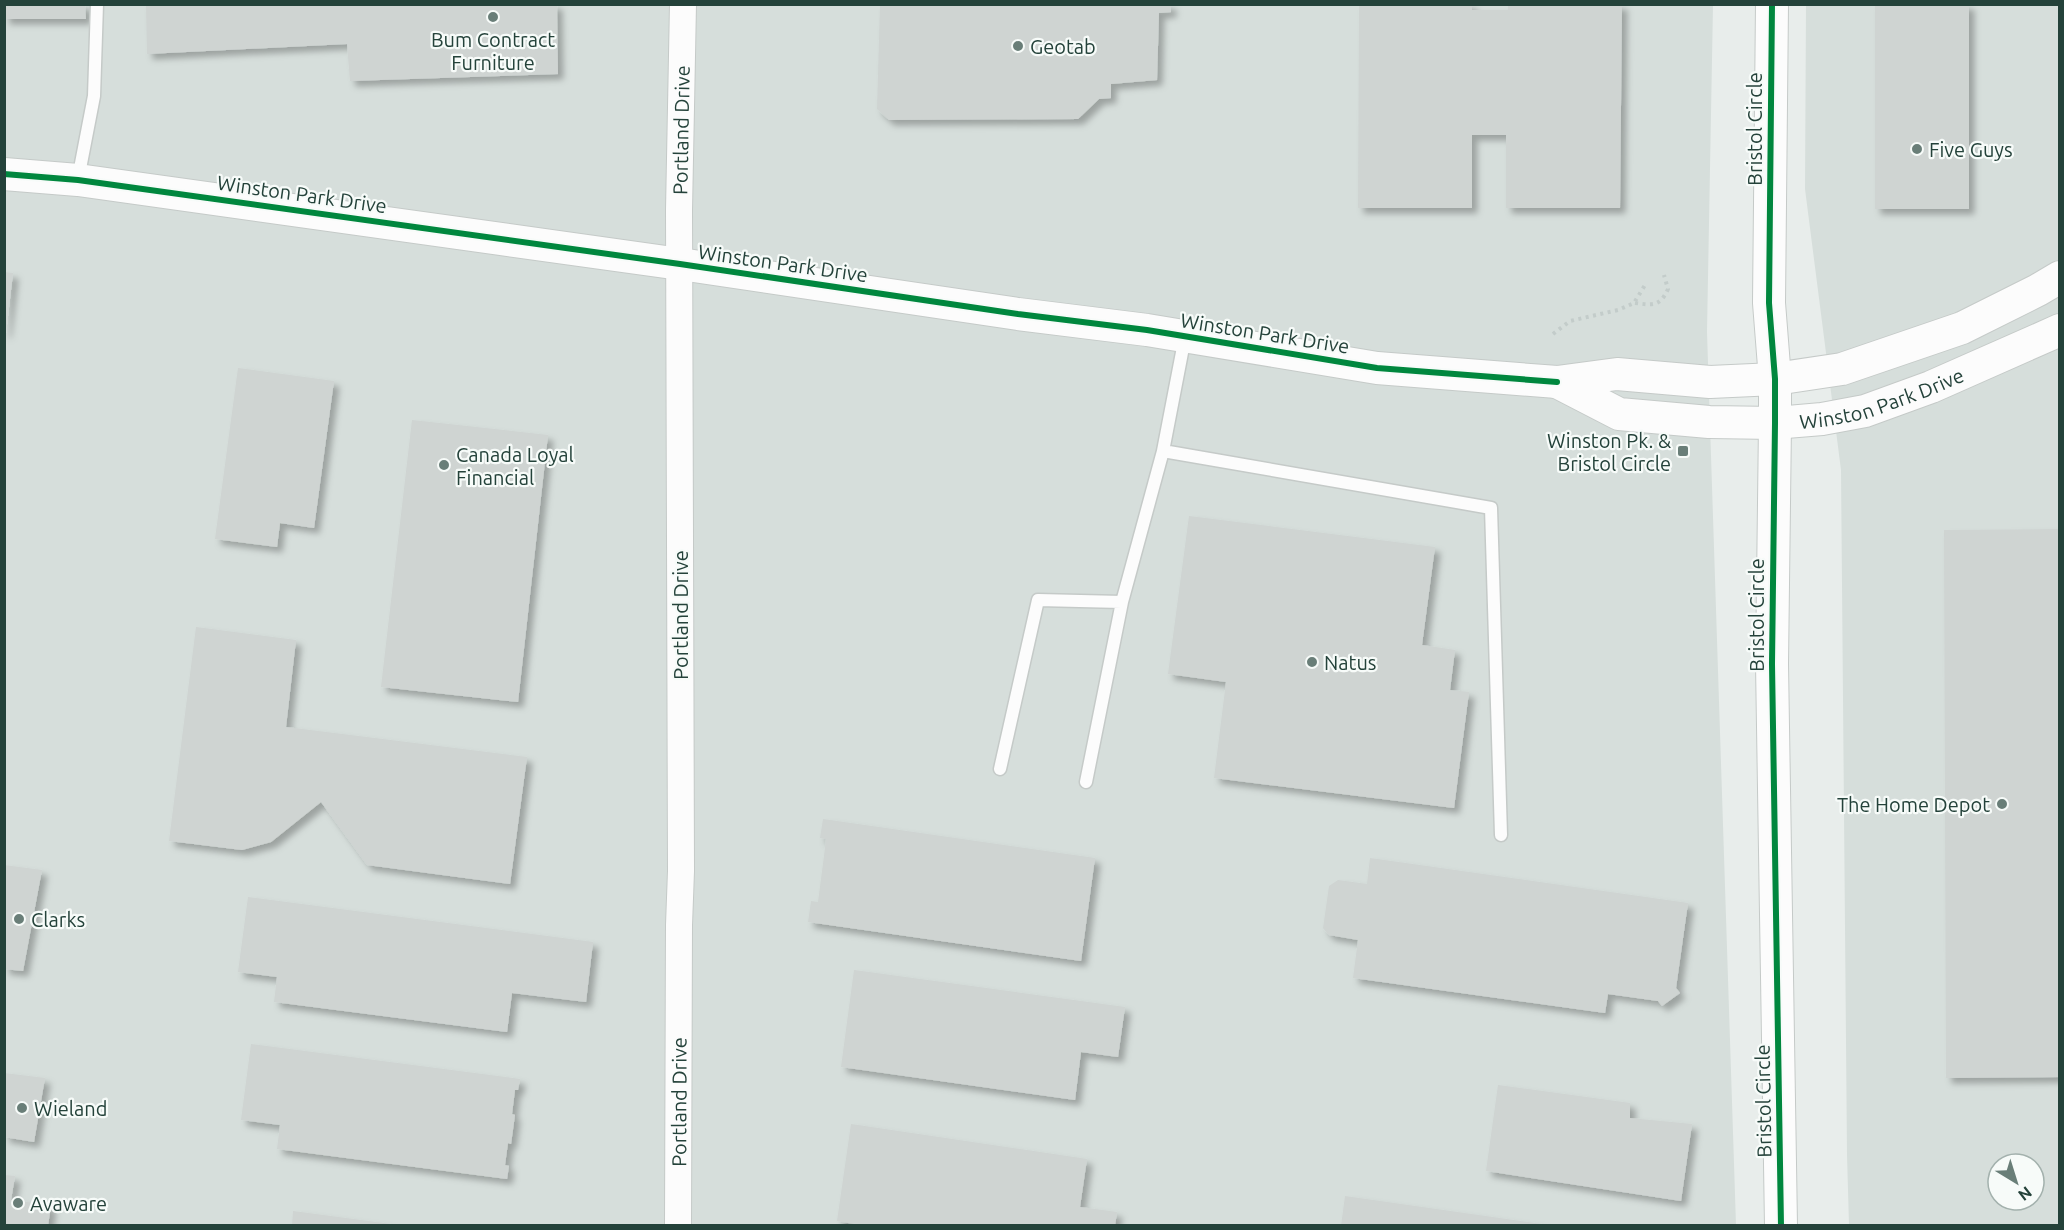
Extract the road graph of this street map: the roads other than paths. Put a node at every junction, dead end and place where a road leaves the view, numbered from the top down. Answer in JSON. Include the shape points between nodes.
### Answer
{"nodes":[{"id":1,"x":97,"y":4,"type":"edge"},
{"id":2,"x":683,"y":4,"type":"edge"},
{"id":3,"x":1772,"y":4,"type":"edge"},
{"id":4,"x":4,"y":174,"type":"edge"},
{"id":5,"x":78,"y":180,"type":"junction"},
{"id":6,"x":680,"y":264,"type":"junction"},
{"id":7,"x":2060,"y":277,"type":"edge"},
{"id":8,"x":2060,"y":330,"type":"edge"},
{"id":9,"x":1185,"y":336,"type":"junction"},
{"id":10,"x":1774,"y":379,"type":"junction"},
{"id":11,"x":1557,"y":382,"type":"junction"},
{"id":12,"x":1775,"y":423,"type":"junction"},
{"id":13,"x":1163,"y":451,"type":"junction"},
{"id":14,"x":1122,"y":602,"type":"junction"},
{"id":15,"x":1000,"y":768,"type":"dead end"},
{"id":16,"x":1086,"y":782,"type":"dead end"},
{"id":17,"x":1501,"y":835,"type":"dead end"},
{"id":18,"x":678,"y":1226,"type":"edge"},
{"id":19,"x":1781,"y":1226,"type":"edge"}],
"edges":[{"from":1,"to":5,"type":"lane","via":[[94,96]]},
{"from":2,"to":6,"type":"street","name":"Portland Drive"},
{"from":3,"to":10,"type":"street","name":"Bristol Circle","via":[[1769,303]]},
{"from":4,"to":5,"type":"street","name":"Winston Park Drive"},
{"from":5,"to":6,"type":"street","name":"Winston Park Drive"},
{"from":6,"to":9,"type":"street","name":"Winston Park Drive"},
{"from":6,"to":18,"type":"street","name":"Portland Drive"},
{"from":7,"to":10,"type":"street","name":"Winston Park Drive","via":[[1962,328],[1842,369]]},
{"from":8,"to":12,"type":"street","name":"Winston Park Drive","via":[[1972,370],[1865,411]]},
{"from":9,"to":11,"type":"street","name":"Winston Park Drive","via":[[1377,368]]},
{"from":9,"to":13,"type":"lane"},
{"from":10,"to":11,"type":"street","name":"Winston Park Drive","via":[[1698,382],[1617,374]]},
{"from":10,"to":12,"type":"street","name":"Bristol Circle"},
{"from":11,"to":12,"type":"street","name":"Winston Park Drive","via":[[1619,414]]},
{"from":12,"to":19,"type":"street","name":"Bristol Circle","via":[[1772,664]]},
{"from":13,"to":14,"type":"lane"},
{"from":13,"to":17,"type":"lane","via":[[1491,508]]},
{"from":14,"to":15,"type":"lane","via":[[1038,600]]},
{"from":14,"to":16,"type":"lane"}]}
